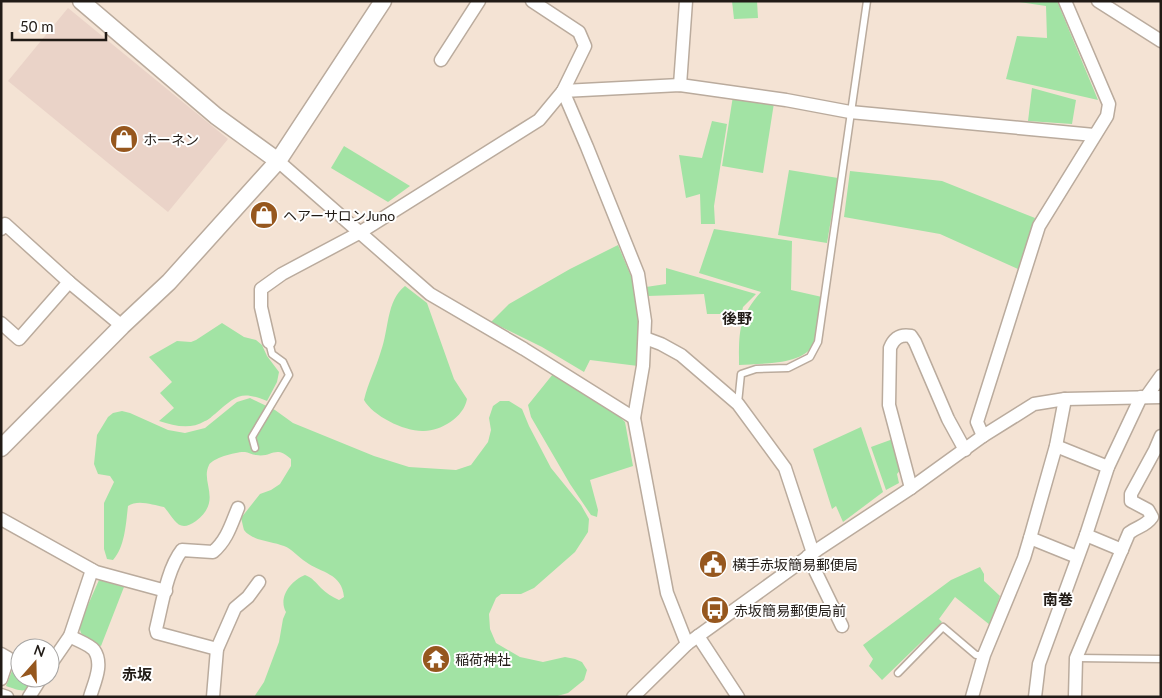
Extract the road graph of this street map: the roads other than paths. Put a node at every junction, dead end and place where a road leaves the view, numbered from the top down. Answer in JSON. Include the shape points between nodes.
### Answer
{"nodes":[{"id":1,"x":82,"y":1,"type":"edge"},
{"id":2,"x":383,"y":1,"type":"edge"},
{"id":3,"x":479,"y":1,"type":"edge"},
{"id":4,"x":532,"y":1,"type":"edge"},
{"id":5,"x":686,"y":1,"type":"edge"},
{"id":6,"x":866,"y":1,"type":"edge"},
{"id":7,"x":1065,"y":1,"type":"edge"},
{"id":8,"x":1098,"y":1,"type":"edge"},
{"id":9,"x":1161,"y":41,"type":"edge"},
{"id":10,"x":441,"y":60,"type":"dead end"},
{"id":11,"x":680,"y":85,"type":"junction"},
{"id":12,"x":563,"y":91,"type":"junction"},
{"id":13,"x":850,"y":112,"type":"junction"},
{"id":14,"x":1094,"y":135,"type":"junction"},
{"id":15,"x":278,"y":162,"type":"junction"},
{"id":16,"x":1,"y":229,"type":"edge"},
{"id":17,"x":359,"y":233,"type":"junction"},
{"id":18,"x":69,"y":282,"type":"junction"},
{"id":19,"x":1,"y":323,"type":"edge"},
{"id":20,"x":122,"y":326,"type":"junction"},
{"id":21,"x":645,"y":338,"type":"junction"},
{"id":22,"x":269,"y":342,"type":"joint"},
{"id":23,"x":1161,"y":376,"type":"edge"},
{"id":24,"x":1143,"y":397,"type":"junction"},
{"id":25,"x":1161,"y":397,"type":"edge"},
{"id":26,"x":1065,"y":398,"type":"junction"},
{"id":27,"x":738,"y":404,"type":"junction"},
{"id":28,"x":634,"y":418,"type":"junction"},
{"id":29,"x":983,"y":436,"type":"junction"},
{"id":30,"x":1161,"y":436,"type":"edge"},
{"id":31,"x":1056,"y":446,"type":"junction"},
{"id":32,"x":1,"y":448,"type":"edge"},
{"id":33,"x":256,"y":448,"type":"dead end"},
{"id":34,"x":965,"y":450,"type":"junction"},
{"id":35,"x":1108,"y":466,"type":"junction"},
{"id":36,"x":911,"y":488,"type":"junction"},
{"id":37,"x":238,"y":508,"type":"dead end"},
{"id":38,"x":1,"y":519,"type":"edge"},
{"id":39,"x":1086,"y":535,"type":"junction"},
{"id":40,"x":1030,"y":538,"type":"junction"},
{"id":41,"x":1122,"y":550,"type":"junction"},
{"id":42,"x":811,"y":555,"type":"junction"},
{"id":43,"x":1078,"y":558,"type":"junction"},
{"id":44,"x":92,"y":570,"type":"junction"},
{"id":45,"x":258,"y":582,"type":"dead end"},
{"id":46,"x":166,"y":591,"type":"junction"},
{"id":47,"x":842,"y":626,"type":"dead end"},
{"id":48,"x":70,"y":636,"type":"junction"},
{"id":49,"x":698,"y":636,"type":"junction"},
{"id":50,"x":687,"y":644,"type":"junction"},
{"id":51,"x":217,"y":649,"type":"junction"},
{"id":52,"x":60,"y":650,"type":"edge"},
{"id":53,"x":1,"y":654,"type":"edge"},
{"id":54,"x":984,"y":655,"type":"junction"},
{"id":55,"x":1076,"y":658,"type":"junction"},
{"id":56,"x":1161,"y":659,"type":"edge"},
{"id":57,"x":898,"y":673,"type":"dead end"},
{"id":58,"x":1,"y":679,"type":"edge"},
{"id":59,"x":1,"y":694,"type":"edge"},
{"id":60,"x":638,"y":695,"type":"edge"},
{"id":61,"x":7,"y":697,"type":"edge"},
{"id":62,"x":90,"y":697,"type":"edge"},
{"id":63,"x":213,"y":697,"type":"edge"},
{"id":64,"x":738,"y":697,"type":"edge"},
{"id":65,"x":972,"y":697,"type":"edge"},
{"id":66,"x":1035,"y":697,"type":"edge"},
{"id":67,"x":1075,"y":697,"type":"edge"}],
"edges":[{"from":1,"to":15,"type":"street","via":[[216,116]]},
{"from":2,"to":15,"type":"street"},
{"from":3,"to":10,"type":"street"},
{"from":4,"to":12,"type":"street","via":[[578,32],[585,46]]},
{"from":5,"to":11,"type":"street"},
{"from":6,"to":13,"type":"lane"},
{"from":7,"to":14,"type":"street","via":[[1109,104],[1107,116]]},
{"from":8,"to":9,"type":"street"},
{"from":11,"to":12,"type":"street"},
{"from":11,"to":13,"type":"street"},
{"from":12,"to":17,"type":"street","via":[[539,120]]},
{"from":12,"to":21,"type":"street","via":[[638,274]]},
{"from":13,"to":14,"type":"street"},
{"from":13,"to":27,"type":"lane","via":[[818,342],[810,357],[788,368],[756,369],[741,374]]},
{"from":14,"to":29,"type":"street","via":[[1039,226],[977,422]]},
{"from":15,"to":17,"type":"street"},
{"from":15,"to":20,"type":"street","via":[[169,282]]},
{"from":16,"to":18,"type":"street","via":[[5,224]]},
{"from":17,"to":22,"type":"street","via":[[282,274],[261,289],[261,307]]},
{"from":17,"to":28,"type":"street","via":[[430,294]]},
{"from":18,"to":19,"type":"street","via":[[19,339]]},
{"from":18,"to":20,"type":"street"},
{"from":20,"to":32,"type":"street"},
{"from":21,"to":27,"type":"street","via":[[681,355]]},
{"from":21,"to":28,"type":"street"},
{"from":22,"to":33,"type":"lane","via":[[272,354],[283,362],[289,374],[252,437]]},
{"from":23,"to":24,"type":"street"},
{"from":24,"to":25,"type":"street"},
{"from":24,"to":26,"type":"street"},
{"from":24,"to":35,"type":"street"},
{"from":26,"to":29,"type":"street","via":[[1034,404]]},
{"from":26,"to":31,"type":"street"},
{"from":27,"to":42,"type":"street","via":[[785,468]]},
{"from":28,"to":50,"type":"street","via":[[667,593]]},
{"from":29,"to":34,"type":"street"},
{"from":30,"to":41,"type":"street","via":[[1131,494],[1131,501],[1148,510],[1152,517],[1147,524],[1129,533]]},
{"from":31,"to":35,"type":"street"},
{"from":31,"to":40,"type":"street"},
{"from":34,"to":36,"type":"street"},
{"from":34,"to":36,"type":"street","via":[[948,419],[916,342],[911,336],[898,337],[890,348],[889,405]]},
{"from":35,"to":39,"type":"street"},
{"from":36,"to":42,"type":"street"},
{"from":37,"to":46,"type":"street","via":[[227,537],[213,552],[182,550]]},
{"from":38,"to":44,"type":"street"},
{"from":39,"to":41,"type":"street"},
{"from":39,"to":43,"type":"street"},
{"from":40,"to":43,"type":"street"},
{"from":40,"to":54,"type":"street"},
{"from":41,"to":55,"type":"street"},
{"from":42,"to":47,"type":"street"},
{"from":42,"to":49,"type":"street"},
{"from":43,"to":66,"type":"street","via":[[1039,664]]},
{"from":44,"to":46,"type":"street"},
{"from":44,"to":48,"type":"street"},
{"from":45,"to":51,"type":"street","via":[[235,608]]},
{"from":46,"to":51,"type":"street","via":[[157,633]]},
{"from":48,"to":52,"type":"street"},
{"from":48,"to":62,"type":"street","via":[[93,650],[96,657],[98,668]]},
{"from":49,"to":50,"type":"street"},
{"from":49,"to":64,"type":"street"},
{"from":50,"to":60,"type":"street"},
{"from":51,"to":63,"type":"street"},
{"from":53,"to":58,"type":"street","via":[[8,658]]},
{"from":54,"to":57,"type":"lane","via":[[976,655],[944,627]]},
{"from":54,"to":65,"type":"street"},
{"from":55,"to":56,"type":"lane"},
{"from":55,"to":67,"type":"street"},
{"from":59,"to":61,"type":"street"}]}
